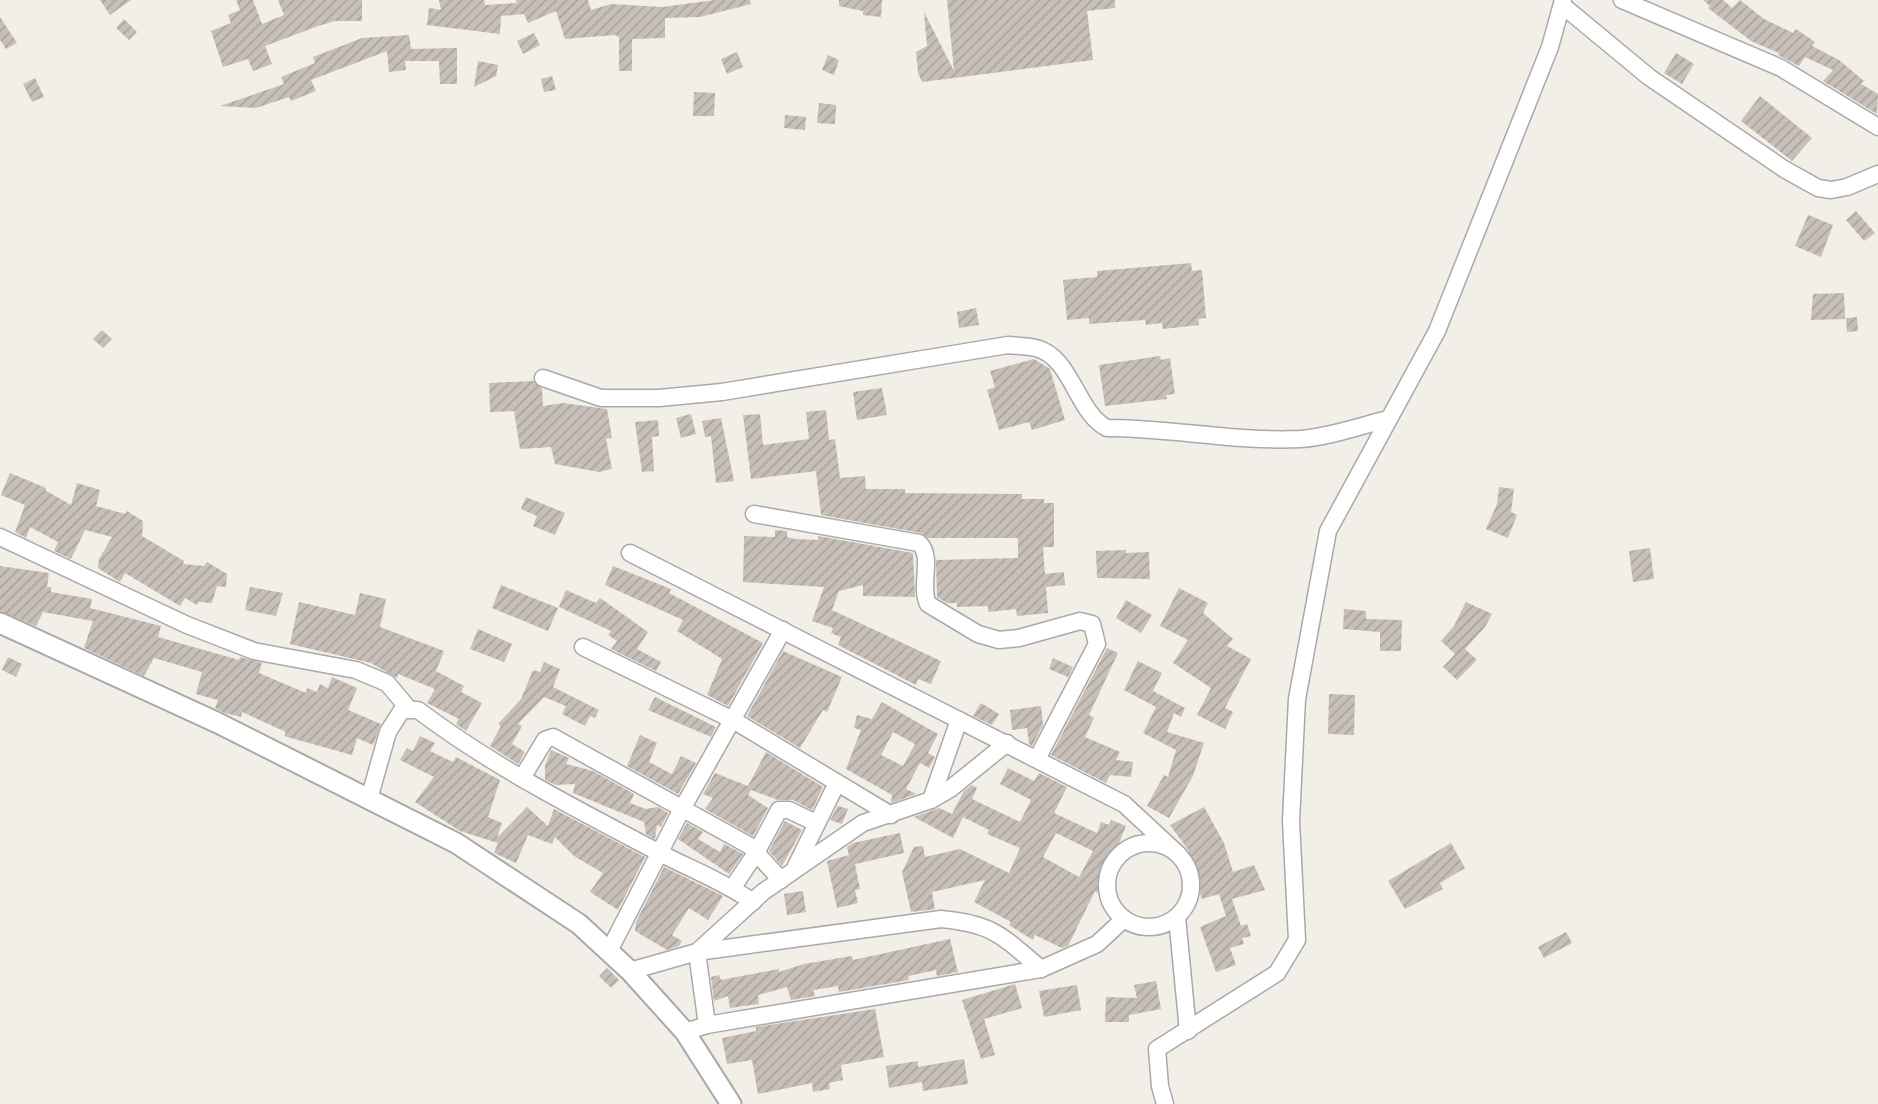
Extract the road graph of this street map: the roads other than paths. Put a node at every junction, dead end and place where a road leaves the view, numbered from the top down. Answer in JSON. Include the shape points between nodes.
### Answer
{"nodes":[{"id":1,"x":1622,"y":0,"type":"edge"},
{"id":2,"x":1562,"y":2,"type":"edge"},
{"id":3,"x":1878,"y":127,"type":"edge"},
{"id":4,"x":1878,"y":174,"type":"edge"},
{"id":5,"x":542,"y":378,"type":"dead end"},
{"id":6,"x":1388,"y":419,"type":"junction"},
{"id":7,"x":754,"y":514,"type":"dead end"},
{"id":8,"x":0,"y":537,"type":"edge"},
{"id":9,"x":630,"y":553,"type":"dead end"},
{"id":10,"x":0,"y":623,"type":"edge"},
{"id":11,"x":783,"y":631,"type":"junction"},
{"id":12,"x":583,"y":647,"type":"dead end"},
{"id":13,"x":408,"y":708,"type":"junction"},
{"id":14,"x":733,"y":720,"type":"junction"},
{"id":15,"x":959,"y":720,"type":"junction"},
{"id":16,"x":1007,"y":743,"type":"junction"},
{"id":17,"x":1037,"y":759,"type":"junction"},
{"id":18,"x":522,"y":778,"type":"junction"},
{"id":19,"x":837,"y":783,"type":"junction"},
{"id":20,"x":369,"y":799,"type":"junction"},
{"id":21,"x":931,"y":800,"type":"junction"},
{"id":22,"x":682,"y":809,"type":"junction"},
{"id":23,"x":891,"y":815,"type":"junction"},
{"id":24,"x":816,"y":823,"type":"junction"},
{"id":25,"x":659,"y":853,"type":"junction"},
{"id":26,"x":756,"y":853,"type":"junction"},
{"id":27,"x":1179,"y":855,"type":"junction"},
{"id":28,"x":787,"y":876,"type":"junction"},
{"id":29,"x":733,"y":887,"type":"junction"},
{"id":30,"x":753,"y":902,"type":"junction"},
{"id":31,"x":1177,"y":917,"type":"junction"},
{"id":32,"x":1124,"y":919,"type":"junction"},
{"id":33,"x":609,"y":951,"type":"junction"},
{"id":34,"x":697,"y":952,"type":"junction"},
{"id":35,"x":1041,"y":969,"type":"junction"},
{"id":36,"x":630,"y":971,"type":"junction"},
{"id":37,"x":707,"y":1025,"type":"junction"},
{"id":38,"x":1188,"y":1031,"type":"junction"},
{"id":39,"x":685,"y":1032,"type":"junction"},
{"id":40,"x":731,"y":1104,"type":"edge"},
{"id":41,"x":1165,"y":1104,"type":"edge"}],
"edges":[{"from":1,"to":3,"type":"street","via":[[1781,68]]},
{"from":2,"to":4,"type":"street","via":[[1649,77],[1818,188],[1847,187]]},
{"from":2,"to":6,"type":"street","via":[[1550,47],[1437,331]]},
{"from":5,"to":6,"type":"street","via":[[601,398],[659,398],[722,392],[1008,345],[1038,348],[1056,362],[1095,422],[1107,428],[1303,439]]},
{"from":6,"to":38,"type":"street","via":[[1328,531],[1297,699],[1291,821],[1297,940],[1277,973]]},
{"from":7,"to":17,"type":"street","via":[[919,542],[926,554],[923,587],[928,604],[978,634],[999,640],[1080,621],[1092,624],[1097,644]]},
{"from":8,"to":13,"type":"street","via":[[221,638],[254,650],[356,670],[387,683]]},
{"from":9,"to":11,"type":"street"},
{"from":10,"to":20,"type":"street","via":[[218,723]]},
{"from":11,"to":14,"type":"street"},
{"from":11,"to":15,"type":"street"},
{"from":12,"to":14,"type":"street"},
{"from":13,"to":18,"type":"street","via":[[418,710]]},
{"from":13,"to":20,"type":"street","via":[[388,732]]},
{"from":14,"to":19,"type":"street"},
{"from":14,"to":22,"type":"street"},
{"from":15,"to":16,"type":"street"},
{"from":15,"to":21,"type":"street"},
{"from":16,"to":17,"type":"street"},
{"from":16,"to":21,"type":"street"},
{"from":17,"to":27,"type":"street","via":[[1124,804]]},
{"from":18,"to":22,"type":"street","via":[[545,740],[553,737]]},
{"from":18,"to":25,"type":"street"},
{"from":19,"to":23,"type":"street"},
{"from":19,"to":24,"type":"street"},
{"from":20,"to":33,"type":"street","via":[[456,843],[579,924]]},
{"from":21,"to":23,"type":"street"},
{"from":22,"to":25,"type":"street"},
{"from":22,"to":26,"type":"street"},
{"from":23,"to":28,"type":"street","via":[[863,823]]},
{"from":24,"to":26,"type":"street","via":[[783,808]]},
{"from":24,"to":28,"type":"street"},
{"from":25,"to":29,"type":"street"},
{"from":25,"to":33,"type":"street"},
{"from":26,"to":28,"type":"street"},
{"from":26,"to":29,"type":"street"},
{"from":27,"to":31,"type":"street","via":[[1187,866],[1191,893]]},
{"from":27,"to":32,"type":"street","via":[[1168,847],[1140,844],[1117,858],[1107,883],[1115,909]]},
{"from":28,"to":30,"type":"street"},
{"from":29,"to":30,"type":"street"},
{"from":30,"to":34,"type":"street"},
{"from":31,"to":32,"type":"street","via":[[1151,927]]},
{"from":31,"to":38,"type":"street"},
{"from":32,"to":35,"type":"street","via":[[1097,944]]},
{"from":33,"to":36,"type":"street"},
{"from":34,"to":35,"type":"street","via":[[941,919],[979,923]]},
{"from":34,"to":36,"type":"street"},
{"from":34,"to":37,"type":"street"},
{"from":35,"to":37,"type":"street"},
{"from":36,"to":39,"type":"street"},
{"from":37,"to":39,"type":"street"},
{"from":38,"to":41,"type":"street","via":[[1157,1049]]},
{"from":39,"to":40,"type":"street"}]}
